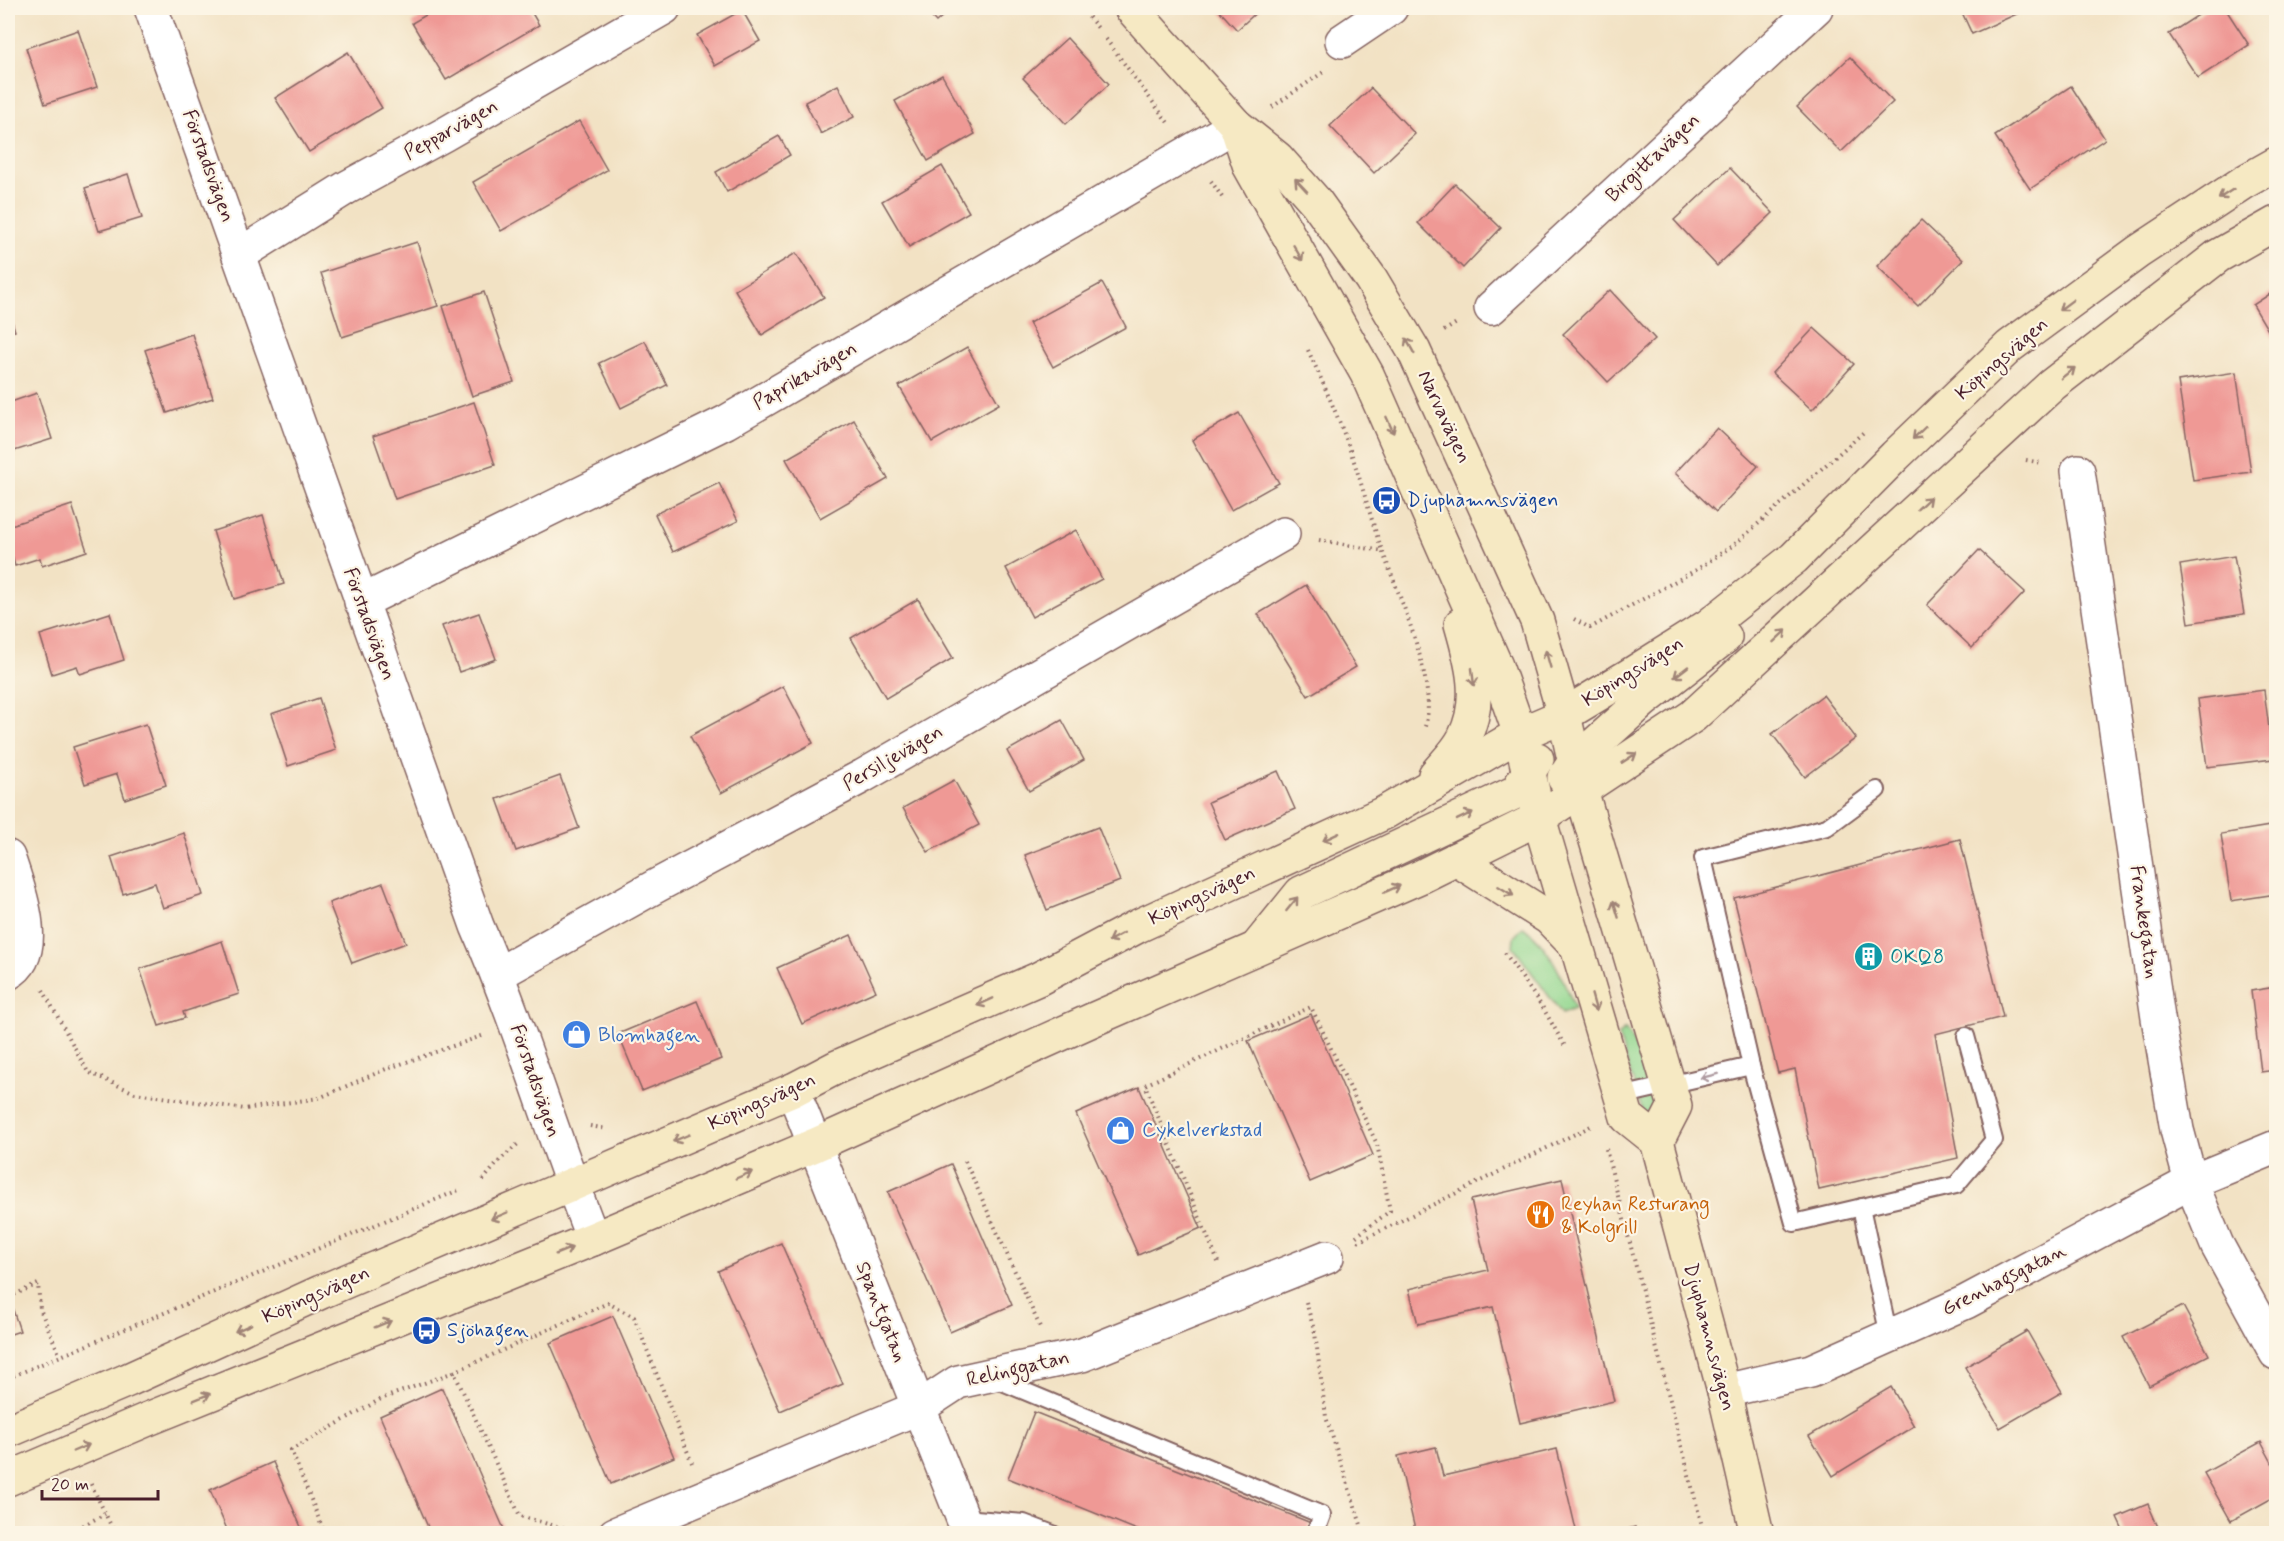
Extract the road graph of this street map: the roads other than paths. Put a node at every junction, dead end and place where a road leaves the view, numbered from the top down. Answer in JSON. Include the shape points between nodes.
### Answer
{"nodes":[{"id":1,"x":151,"y":8,"type":"edge"},
{"id":2,"x":664,"y":8,"type":"edge"},
{"id":3,"x":1131,"y":8,"type":"edge"},
{"id":4,"x":1391,"y":8,"type":"edge"},
{"id":5,"x":1816,"y":8,"type":"edge"},
{"id":6,"x":1342,"y":41,"type":"road end"},
{"id":7,"x":1236,"y":125,"type":"junction"},
{"id":8,"x":2277,"y":164,"type":"edge"},
{"id":9,"x":2277,"y":223,"type":"edge"},
{"id":10,"x":239,"y":255,"type":"junction"},
{"id":11,"x":1491,"y":308,"type":"dead end"},
{"id":12,"x":2078,"y":471,"type":"dead end"},
{"id":13,"x":1282,"y":534,"type":"road end"},
{"id":14,"x":1794,"y":558,"type":"junction"},
{"id":15,"x":1467,"y":600,"type":"junction"},
{"id":16,"x":361,"y":603,"type":"junction"},
{"id":17,"x":1564,"y":715,"type":"junction"},
{"id":18,"x":1520,"y":734,"type":"junction"},
{"id":19,"x":1528,"y":773,"type":"junction"},
{"id":20,"x":1577,"y":776,"type":"junction"},
{"id":21,"x":1423,"y":790,"type":"junction"},
{"id":22,"x":1877,"y":790,"type":"dead end"},
{"id":23,"x":1539,"y":818,"type":"junction"},
{"id":24,"x":8,"y":858,"type":"edge"},
{"id":25,"x":1456,"y":859,"type":"junction"},
{"id":26,"x":1577,"y":947,"type":"junction"},
{"id":27,"x":1255,"y":950,"type":"junction"},
{"id":28,"x":16,"y":964,"type":"edge"},
{"id":29,"x":498,"y":974,"type":"junction"},
{"id":30,"x":1966,"y":1036,"type":"dead end"},
{"id":31,"x":1751,"y":1066,"type":"junction"},
{"id":32,"x":1668,"y":1087,"type":"junction"},
{"id":33,"x":793,"y":1090,"type":"junction"},
{"id":34,"x":1621,"y":1096,"type":"junction"},
{"id":35,"x":1657,"y":1141,"type":"junction"},
{"id":36,"x":815,"y":1146,"type":"junction"},
{"id":37,"x":2277,"y":1147,"type":"edge"},
{"id":38,"x":2191,"y":1182,"type":"junction"},
{"id":39,"x":572,"y":1185,"type":"junction"},
{"id":40,"x":1861,"y":1207,"type":"junction"},
{"id":41,"x":593,"y":1239,"type":"junction"},
{"id":42,"x":1328,"y":1257,"type":"road end"},
{"id":43,"x":1889,"y":1336,"type":"junction"},
{"id":44,"x":2277,"y":1353,"type":"edge"},
{"id":45,"x":986,"y":1375,"type":"junction"},
{"id":46,"x":1724,"y":1391,"type":"junction"},
{"id":47,"x":920,"y":1407,"type":"junction"},
{"id":48,"x":8,"y":1431,"type":"edge"},
{"id":49,"x":8,"y":1479,"type":"edge"},
{"id":50,"x":966,"y":1526,"type":"edge"},
{"id":51,"x":615,"y":1533,"type":"edge"},
{"id":52,"x":1053,"y":1533,"type":"edge"},
{"id":53,"x":1316,"y":1533,"type":"edge"},
{"id":54,"x":1757,"y":1533,"type":"edge"}],
"edges":[{"from":1,"to":10,"type":"street","name":"Förstadsvägen"},
{"from":2,"to":10,"type":"street","name":"Pepparvägen","via":[[346,188]]},
{"from":3,"to":7,"type":"main road","name":"Narvavägen"},
{"from":4,"to":6,"type":"street"},
{"from":5,"to":11,"type":"street","name":"Birgittavägen"},
{"from":7,"to":15,"type":"main road","name":"Narvavägen","one_way":true,"via":[[1250,167],[1367,374]]},
{"from":7,"to":16,"type":"street","name":"Paprikavägen","via":[[726,422]]},
{"from":17,"to":7,"type":"main road","name":"Narvavägen","one_way":true,"via":[[1537,621],[1414,351],[1371,279],[1316,202],[1277,158]]},
{"from":8,"to":14,"type":"main road","name":"Köpingsvägen","one_way":true,"via":[[2138,252],[2010,346]]},
{"from":20,"to":9,"type":"main road","one_way":true,"via":[[1693,716],[2052,385],[2218,256]]},
{"from":10,"to":16,"type":"street","name":"Förstadsvägen"},
{"from":12,"to":38,"type":"street","name":"Frankegatan","via":[[2158,1018],[2177,1130]]},
{"from":13,"to":29,"type":"street","name":"Persiljevägen","via":[[863,776]]},
{"from":14,"to":17,"type":"main road","name":"Köpingsvägen","via":[[1708,626]]},
{"from":14,"to":20,"type":"main road","one_way":true,"via":[[1771,601],[1643,701]]},
{"from":15,"to":18,"type":"main road","name":"Narvavägen"},
{"from":15,"to":21,"type":"main road","one_way":true,"via":[[1461,623],[1473,675],[1473,713],[1463,740]]},
{"from":16,"to":29,"type":"street","name":"Förstadsvägen","via":[[477,926]]},
{"from":17,"to":18,"type":"main road","name":"Köpingsvägen"},
{"from":17,"to":19,"type":"main road"},
{"from":17,"to":20,"type":"main road","name":"Narvavägen"},
{"from":18,"to":19,"type":"main road","name":"Narvavägen"},
{"from":18,"to":21,"type":"main road","name":"Köpingsvägen"},
{"from":19,"to":23,"type":"main road","name":"Narvavägen"},
{"from":27,"to":19,"type":"main road","one_way":true,"via":[[1301,893],[1516,792]]},
{"from":20,"to":23,"type":"main road"},
{"from":32,"to":20,"type":"main road","one_way":true},
{"from":21,"to":33,"type":"main road","name":"Köpingsvägen","one_way":true,"via":[[1384,813],[1138,926],[1038,979]]},
{"from":22,"to":31,"type":"lane","via":[[1827,827],[1703,858]]},
{"from":23,"to":25,"type":"main road"},
{"from":23,"to":26,"type":"main road"},
{"from":24,"to":28,"type":"street","via":[[25,919]]},
{"from":25,"to":26,"type":"main road","one_way":true,"via":[[1549,918]]},
{"from":27,"to":25,"type":"main road","one_way":true},
{"from":26,"to":34,"type":"main road","one_way":true},
{"from":27,"to":36,"type":"main road"},
{"from":29,"to":39,"type":"street","name":"Förstadsvägen"},
{"from":30,"to":40,"type":"lane","via":[[1994,1140],[1956,1185]]},
{"from":31,"to":32,"type":"lane","one_way":true},
{"from":31,"to":40,"type":"lane","via":[[1794,1223]]},
{"from":32,"to":34,"type":"lane"},
{"from":32,"to":35,"type":"main road","via":[[1675,1106]]},
{"from":33,"to":36,"type":"street","name":"Spantgatan"},
{"from":33,"to":39,"type":"main road","name":"Köpingsvägen","one_way":true},
{"from":34,"to":35,"type":"main road","via":[[1627,1116]]},
{"from":35,"to":46,"type":"main road","name":"Djuphamnsvägen"},
{"from":41,"to":36,"type":"main road","one_way":true},
{"from":36,"to":47,"type":"street","name":"Spantgatan"},
{"from":37,"to":38,"type":"street","name":"Grenhagsgatan"},
{"from":38,"to":43,"type":"street","name":"Grenhagsgatan","via":[[1966,1302]]},
{"from":38,"to":44,"type":"street","name":"Frankegatan","via":[[2217,1245]]},
{"from":39,"to":41,"type":"street","name":"Förstadsvägen"},
{"from":39,"to":48,"type":"main road","name":"Köpingsvägen","one_way":true},
{"from":40,"to":43,"type":"lane"},
{"from":49,"to":41,"type":"main road","one_way":true},
{"from":42,"to":45,"type":"street","name":"Relinggatan","via":[[1082,1354]]},
{"from":43,"to":46,"type":"street","name":"Grenhagsgatan","via":[[1811,1371]]},
{"from":45,"to":47,"type":"street","name":"Relinggatan","via":[[957,1382]]},
{"from":45,"to":53,"type":"lane","via":[[1322,1515]]},
{"from":46,"to":54,"type":"main road","name":"Djuphamnsvägen"},
{"from":47,"to":50,"type":"street","name":"Spantgatan"},
{"from":47,"to":51,"type":"street","name":"Relinggatan"},
{"from":50,"to":52,"type":"lane","via":[[1024,1523]]}]}
